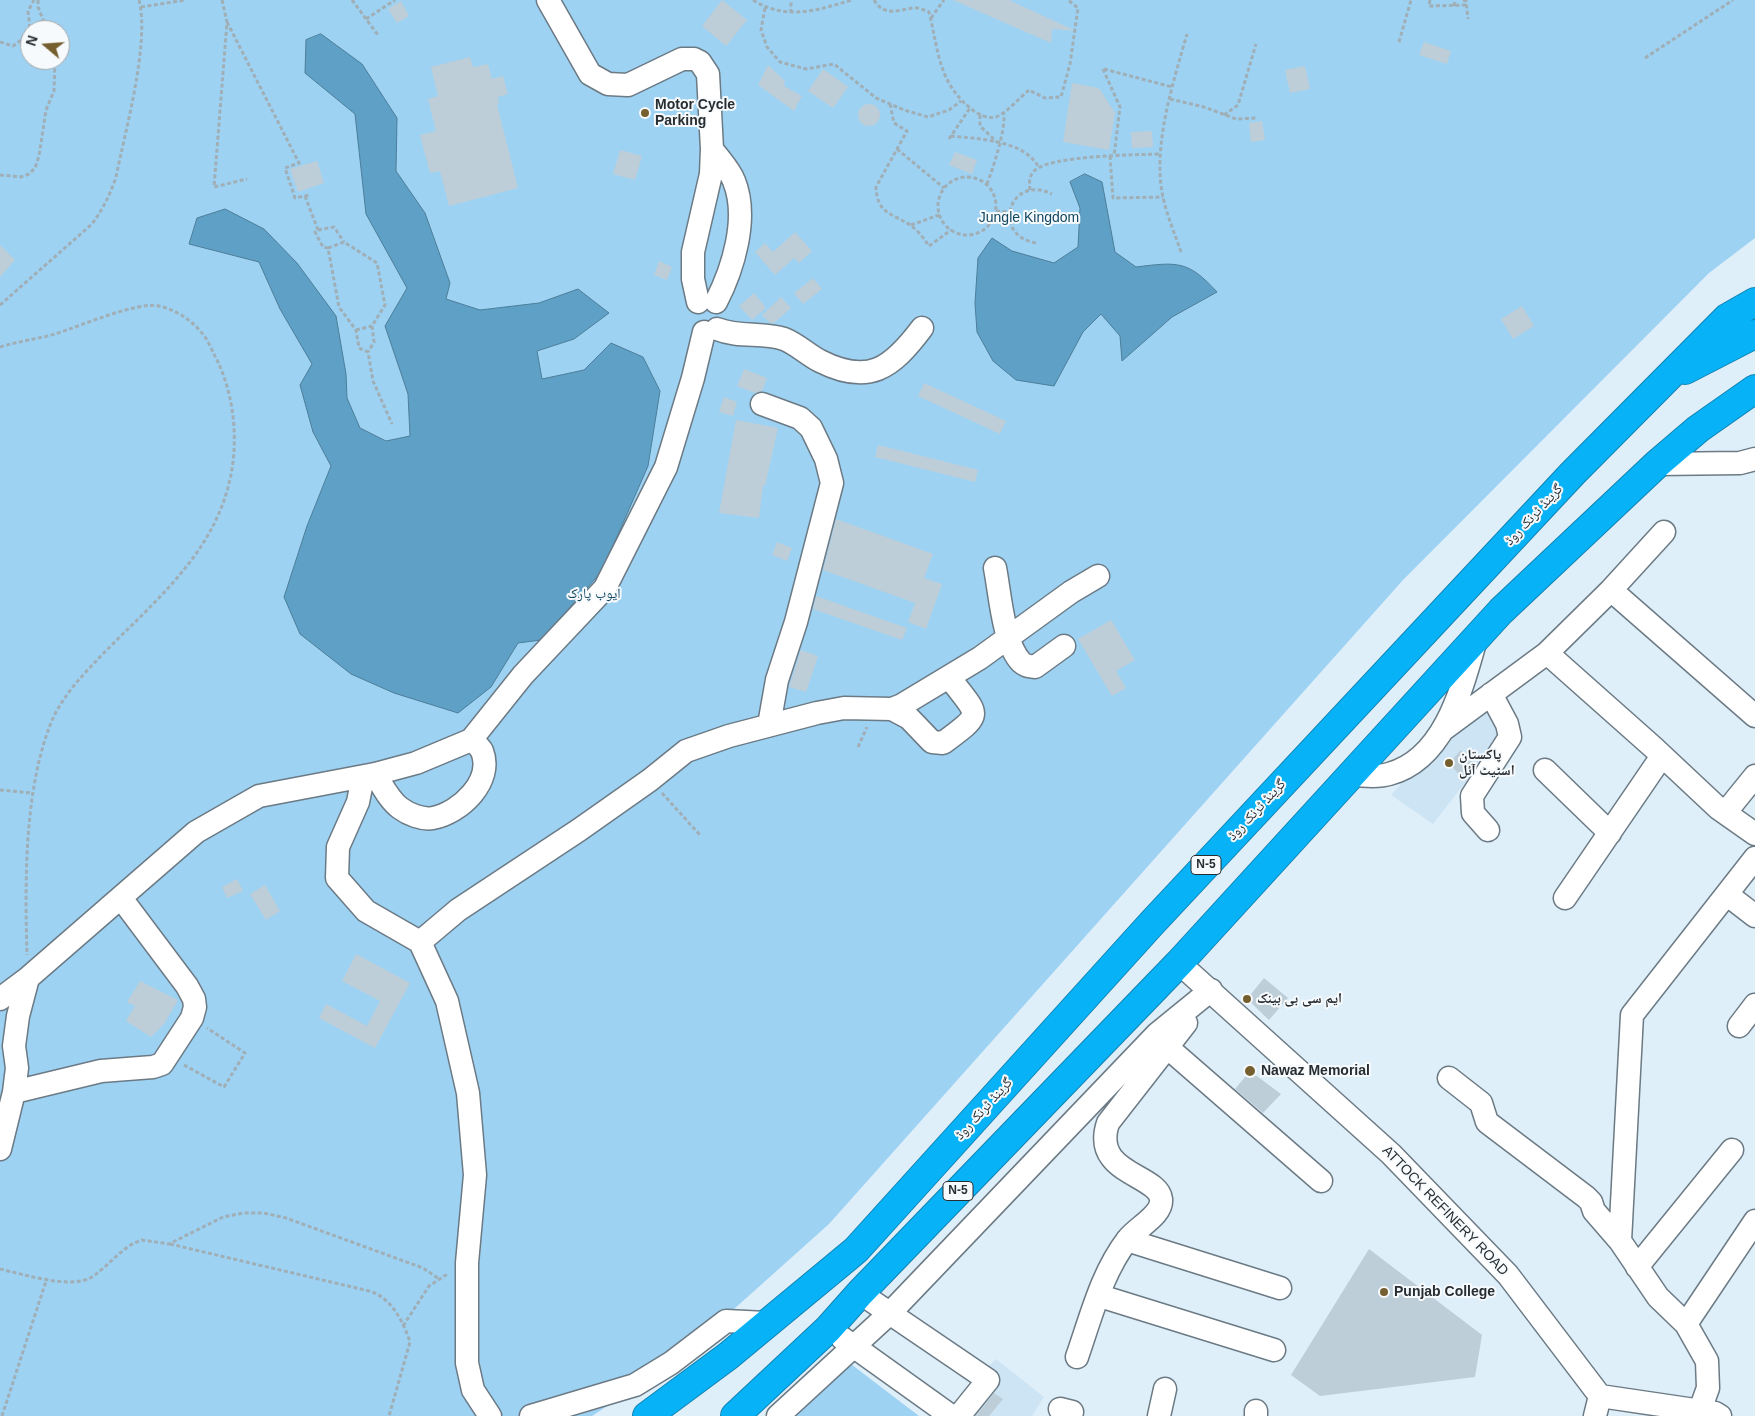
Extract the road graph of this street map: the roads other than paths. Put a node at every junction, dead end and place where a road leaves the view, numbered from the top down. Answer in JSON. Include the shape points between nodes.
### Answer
{"nodes":[{"id":1,"x":548,"y":0,"type":"edge"},
{"id":2,"x":712,"y":149,"type":"junction"},
{"id":3,"x":1755,"y":283,"type":"edge"},
{"id":4,"x":707,"y":302,"type":"junction"},
{"id":5,"x":1755,"y":302,"type":"edge"},
{"id":6,"x":1727,"y":318,"type":"junction"},
{"id":7,"x":922,"y":328,"type":"dead end"},
{"id":8,"x":710,"y":331,"type":"junction"},
{"id":9,"x":1755,"y":334,"type":"edge"},
{"id":10,"x":1666,"y":380,"type":"junction"},
{"id":11,"x":1755,"y":389,"type":"edge"},
{"id":12,"x":762,"y":404,"type":"dead end"},
{"id":13,"x":1755,"y":459,"type":"edge"},
{"id":14,"x":1657,"y":464,"type":"junction"},
{"id":15,"x":1664,"y":532,"type":"dead end"},
{"id":16,"x":995,"y":568,"type":"dead end"},
{"id":17,"x":1098,"y":576,"type":"dead end"},
{"id":18,"x":1611,"y":590,"type":"junction"},
{"id":19,"x":1008,"y":638,"type":"junction"},
{"id":20,"x":1477,"y":638,"type":"junction"},
{"id":21,"x":1064,"y":646,"type":"dead end"},
{"id":22,"x":1547,"y":653,"type":"junction"},
{"id":23,"x":949,"y":677,"type":"junction"},
{"id":24,"x":1491,"y":694,"type":"junction"},
{"id":25,"x":892,"y":709,"type":"junction"},
{"id":26,"x":1755,"y":716,"type":"edge"},
{"id":27,"x":769,"y":725,"type":"junction"},
{"id":28,"x":1444,"y":729,"type":"junction"},
{"id":29,"x":471,"y":740,"type":"junction"},
{"id":30,"x":1662,"y":756,"type":"junction"},
{"id":31,"x":1545,"y":770,"type":"dead end"},
{"id":32,"x":369,"y":775,"type":"junction"},
{"id":33,"x":1351,"y":775,"type":"junction"},
{"id":34,"x":1755,"y":776,"type":"edge"},
{"id":35,"x":1725,"y":813,"type":"junction"},
{"id":36,"x":1488,"y":830,"type":"dead end"},
{"id":37,"x":1610,"y":833,"type":"junction"},
{"id":38,"x":1755,"y":834,"type":"edge"},
{"id":39,"x":1755,"y":858,"type":"edge"},
{"id":40,"x":1729,"y":896,"type":"dead end"},
{"id":41,"x":122,"y":898,"type":"junction"},
{"id":42,"x":1565,"y":898,"type":"dead end"},
{"id":43,"x":1755,"y":916,"type":"edge"},
{"id":44,"x":420,"y":942,"type":"junction"},
{"id":45,"x":1178,"y":963,"type":"junction"},
{"id":46,"x":28,"y":978,"type":"junction"},
{"id":47,"x":1211,"y":990,"type":"junction"},
{"id":48,"x":0,"y":999,"type":"edge"},
{"id":49,"x":1755,"y":1004,"type":"edge"},
{"id":50,"x":1739,"y":1026,"type":"dead end"},
{"id":51,"x":7,"y":1040,"type":"edge"},
{"id":52,"x":1167,"y":1047,"type":"junction"},
{"id":53,"x":1450,"y":1078,"type":"dead end"},
{"id":54,"x":14,"y":1092,"type":"junction"},
{"id":55,"x":0,"y":1149,"type":"edge"},
{"id":56,"x":1732,"y":1150,"type":"dead end"},
{"id":57,"x":1321,"y":1181,"type":"dead end"},
{"id":58,"x":1755,"y":1221,"type":"edge"},
{"id":59,"x":1127,"y":1240,"type":"junction"},
{"id":60,"x":1620,"y":1241,"type":"junction"},
{"id":61,"x":1637,"y":1267,"type":"junction"},
{"id":62,"x":1280,"y":1288,"type":"dead end"},
{"id":63,"x":860,"y":1293,"type":"junction"},
{"id":64,"x":1100,"y":1296,"type":"junction"},
{"id":65,"x":890,"y":1313,"type":"junction"},
{"id":66,"x":766,"y":1323,"type":"junction"},
{"id":67,"x":1686,"y":1324,"type":"junction"},
{"id":68,"x":828,"y":1329,"type":"junction"},
{"id":69,"x":854,"y":1346,"type":"junction"},
{"id":70,"x":1274,"y":1350,"type":"dead end"},
{"id":71,"x":1077,"y":1357,"type":"dead end"},
{"id":72,"x":1165,"y":1389,"type":"dead end"},
{"id":73,"x":1597,"y":1406,"type":"edge"},
{"id":74,"x":1712,"y":1414,"type":"edge"},
{"id":75,"x":490,"y":1416,"type":"edge"},
{"id":76,"x":531,"y":1416,"type":"edge"},
{"id":77,"x":647,"y":1416,"type":"edge"},
{"id":78,"x":735,"y":1416,"type":"edge"},
{"id":79,"x":778,"y":1416,"type":"edge"},
{"id":80,"x":951,"y":1416,"type":"edge"},
{"id":81,"x":959,"y":1416,"type":"edge"},
{"id":82,"x":1159,"y":1416,"type":"edge"}],
"edges":[{"from":1,"to":2,"type":"street","via":[[590,74],[608,84],[628,85],[682,59],[700,62],[708,74]]},
{"from":2,"to":4,"type":"street","via":[[711,174],[694,252],[693,279]]},
{"from":2,"to":4,"type":"street","via":[[734,181],[738,204],[736,255],[730,274]]},
{"from":3,"to":6,"type":"highway"},
{"from":4,"to":8,"type":"street","via":[[691,313],[691,319],[693,325]]},
{"from":5,"to":6,"type":"highway","name":"گرینڈ ٹرنک روڈ","number":"N-5"},
{"from":6,"to":10,"type":"highway","name":"گرینڈ ٹرنک روڈ","number":"N-5"},
{"from":7,"to":8,"type":"street","via":[[907,349],[890,364],[866,373],[828,364],[773,336]]},
{"from":8,"to":29,"type":"street","via":[[666,467],[605,588],[523,676]]},
{"from":9,"to":10,"type":"highway"},
{"from":10,"to":66,"type":"highway","name":"گرینڈ ٹرنک روڈ","number":"N-5","via":[[1573,473],[1152,923],[856,1250]]},
{"from":11,"to":14,"type":"highway","number":"N-5","via":[[1698,429]]},
{"from":12,"to":27,"type":"street","via":[[800,418],[811,428],[826,459],[832,483],[814,558],[777,680]]},
{"from":13,"to":14,"type":"street","via":[[1740,463]]},
{"from":14,"to":20,"type":"highway","number":"N-5","via":[[1500,611]]},
{"from":15,"to":18,"type":"street"},
{"from":16,"to":19,"type":"street"},
{"from":17,"to":19,"type":"street"},
{"from":18,"to":22,"type":"street"},
{"from":18,"to":26,"type":"street"},
{"from":19,"to":21,"type":"street","via":[[1019,661],[1026,666],[1035,667]]},
{"from":19,"to":23,"type":"street"},
{"from":20,"to":28,"type":"street"},
{"from":20,"to":33,"type":"highway","number":"N-5"},
{"from":22,"to":24,"type":"street"},
{"from":22,"to":30,"type":"street"},
{"from":23,"to":25,"type":"street"},
{"from":23,"to":25,"type":"street","via":[[973,709],[974,716],[971,722],[943,743],[932,742],[909,718]]},
{"from":24,"to":28,"type":"street"},
{"from":24,"to":36,"type":"street","via":[[1507,724],[1510,737],[1472,796],[1473,813]]},
{"from":25,"to":27,"type":"street","via":[[844,708]]},
{"from":27,"to":44,"type":"street","via":[[686,751],[579,830],[458,910]]},
{"from":28,"to":33,"type":"street","via":[[1423,753],[1403,769],[1386,775]]},
{"from":29,"to":32,"type":"street","via":[[416,763]]},
{"from":29,"to":32,"type":"street","via":[[481,750],[484,764],[478,786],[452,811],[432,818],[413,815],[399,807]]},
{"from":30,"to":35,"type":"street"},
{"from":30,"to":37,"type":"street"},
{"from":31,"to":37,"type":"street"},
{"from":32,"to":41,"type":"street","via":[[259,796],[196,832]]},
{"from":32,"to":44,"type":"street","via":[[338,846],[337,878],[366,910]]},
{"from":33,"to":45,"type":"highway","number":"N-5"},
{"from":34,"to":35,"type":"street"},
{"from":35,"to":38,"type":"street"},
{"from":37,"to":42,"type":"street"},
{"from":39,"to":60,"type":"street","via":[[1632,1014]]},
{"from":40,"to":43,"type":"street"},
{"from":41,"to":46,"type":"street"},
{"from":41,"to":54,"type":"street","via":[[187,986],[194,999],[192,1018],[162,1064],[101,1071]]},
{"from":44,"to":75,"type":"street","via":[[447,1001],[468,1093],[475,1175],[466,1263],[467,1363],[473,1390]]},
{"from":45,"to":47,"type":"street","name":"ATTOCK REFINERY ROAD"},
{"from":45,"to":63,"type":"highway","number":"N-5"},
{"from":46,"to":48,"type":"street"},
{"from":46,"to":51,"type":"street","via":[[18,1016]]},
{"from":47,"to":52,"type":"street"},
{"from":47,"to":65,"type":"street","via":[[1157,1034]]},
{"from":47,"to":73,"type":"street","name":"ATTOCK REFINERY ROAD","via":[[1391,1154],[1508,1275]]},
{"from":49,"to":50,"type":"street"},
{"from":51,"to":54,"type":"street","via":[[17,1068]]},
{"from":52,"to":57,"type":"street"},
{"from":52,"to":59,"type":"street","via":[[1108,1123],[1103,1136],[1115,1162],[1159,1192],[1161,1201],[1157,1212]]},
{"from":53,"to":60,"type":"street","via":[[1481,1103],[1487,1122],[1586,1197]]},
{"from":54,"to":55,"type":"street"},
{"from":56,"to":61,"type":"street"},
{"from":58,"to":67,"type":"street"},
{"from":59,"to":62,"type":"street"},
{"from":59,"to":64,"type":"street","via":[[1114,1258]]},
{"from":60,"to":61,"type":"street"},
{"from":61,"to":67,"type":"street","via":[[1658,1298]]},
{"from":63,"to":65,"type":"street"},
{"from":63,"to":68,"type":"highway","number":"N-5"},
{"from":64,"to":70,"type":"street"},
{"from":64,"to":71,"type":"street"},
{"from":65,"to":69,"type":"street"},
{"from":65,"to":81,"type":"street","via":[[988,1380]]},
{"from":66,"to":76,"type":"street","via":[[726,1321],[671,1363],[635,1384]]},
{"from":66,"to":77,"type":"highway","name":"گرینڈ ٹرنک روڈ","number":"N-5","via":[[728,1356]]},
{"from":67,"to":74,"type":"street","via":[[1707,1361]]},
{"from":68,"to":69,"type":"street"},
{"from":68,"to":78,"type":"highway","number":"N-5"},
{"from":69,"to":79,"type":"street"},
{"from":69,"to":80,"type":"street"},
{"from":72,"to":82,"type":"street"},
{"from":73,"to":74,"type":"street","name":"ATTOCK REFINERY ROAD"}]}
